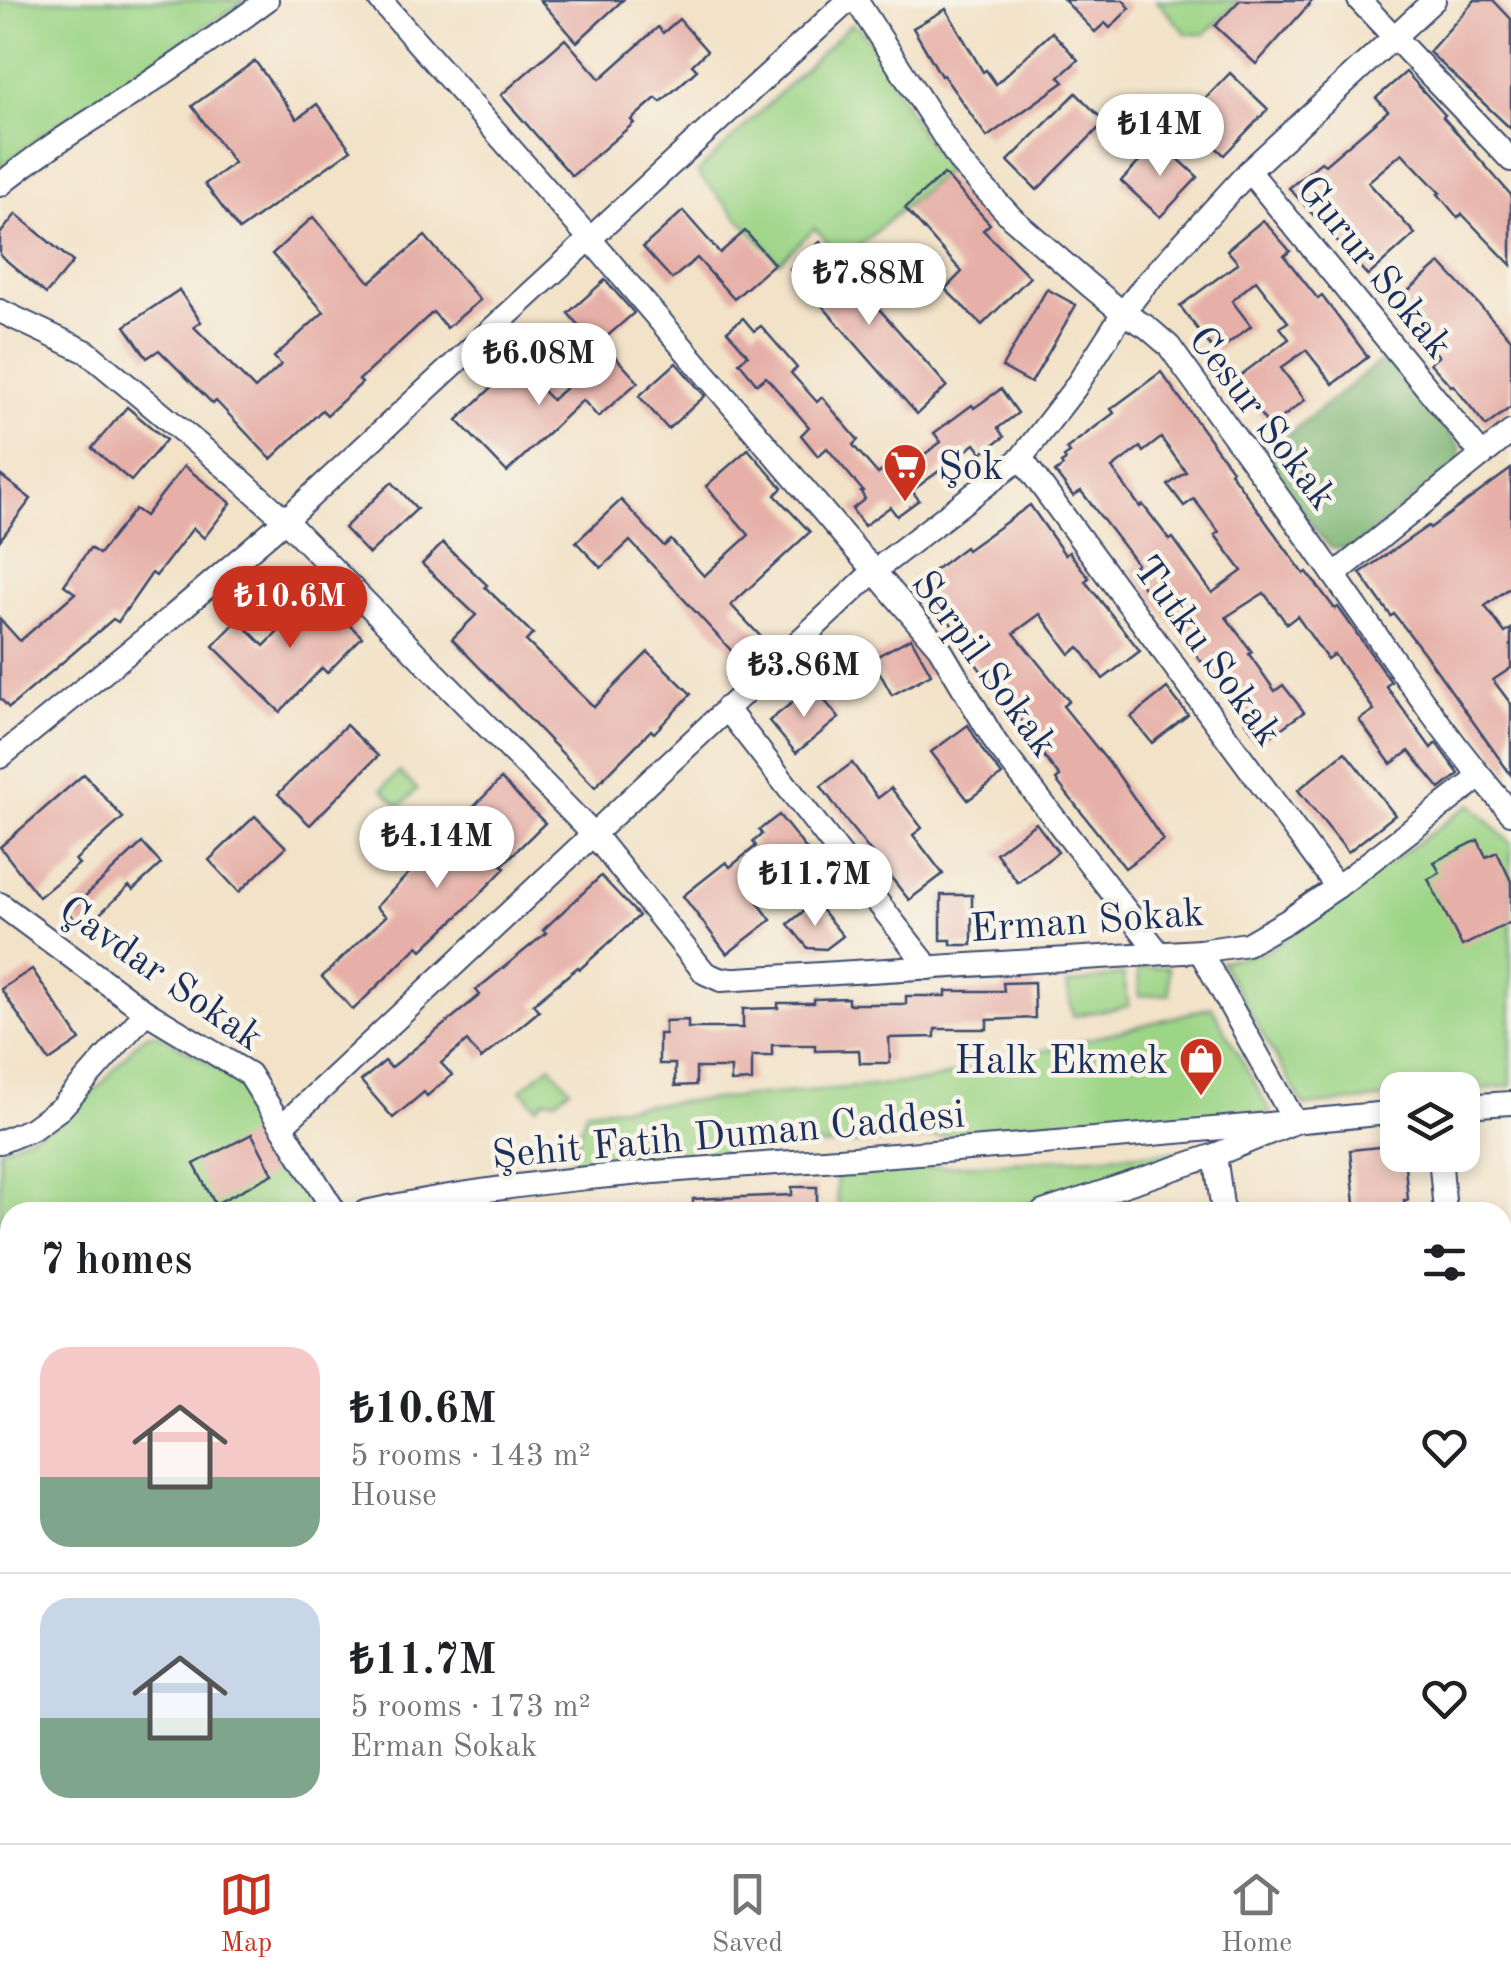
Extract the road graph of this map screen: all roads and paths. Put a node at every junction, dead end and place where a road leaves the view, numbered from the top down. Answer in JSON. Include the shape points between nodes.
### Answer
{"nodes":[{"id":1,"x":267,"y":0,"type":"edge"},
{"id":2,"x":380,"y":0,"type":"edge"},
{"id":3,"x":852,"y":0,"type":"edge"},
{"id":4,"x":1359,"y":0,"type":"edge"},
{"id":5,"x":1434,"y":0,"type":"edge"},
{"id":6,"x":1395,"y":35,"type":"junction"},
{"id":7,"x":1511,"y":160,"type":"edge"},
{"id":8,"x":1249,"y":172,"type":"junction"},
{"id":9,"x":0,"y":185,"type":"edge"},
{"id":10,"x":590,"y":240,"type":"junction"},
{"id":11,"x":0,"y":311,"type":"edge"},
{"id":12,"x":1124,"y":312,"type":"junction"},
{"id":13,"x":1511,"y":432,"type":"edge"},
{"id":14,"x":1482,"y":455,"type":"junction"},
{"id":15,"x":1021,"y":458,"type":"junction"},
{"id":16,"x":285,"y":520,"type":"junction"},
{"id":17,"x":874,"y":572,"type":"junction"},
{"id":18,"x":1334,"y":575,"type":"junction"},
{"id":19,"x":726,"y":708,"type":"junction"},
{"id":20,"x":0,"y":724,"type":"edge"},
{"id":21,"x":22,"y":738,"type":"junction"},
{"id":22,"x":0,"y":757,"type":"edge"},
{"id":23,"x":1480,"y":777,"type":"junction"},
{"id":24,"x":1511,"y":813,"type":"edge"},
{"id":25,"x":594,"y":835,"type":"junction"},
{"id":26,"x":1336,"y":887,"type":"junction"},
{"id":27,"x":0,"y":904,"type":"edge"},
{"id":28,"x":1200,"y":951,"type":"junction"},
{"id":29,"x":1159,"y":953,"type":"junction"},
{"id":30,"x":929,"y":968,"type":"junction"},
{"id":31,"x":146,"y":1012,"type":"junction"},
{"id":32,"x":1511,"y":1102,"type":"edge"},
{"id":33,"x":1480,"y":1105,"type":"edge"},
{"id":34,"x":1380,"y":1114,"type":"edge"},
{"id":35,"x":1295,"y":1122,"type":"junction"},
{"id":36,"x":283,"y":1125,"type":"junction"},
{"id":37,"x":0,"y":1142,"type":"edge"},
{"id":38,"x":1215,"y":1154,"type":"junction"},
{"id":39,"x":1441,"y":1172,"type":"edge"},
{"id":40,"x":329,"y":1202,"type":"edge"},
{"id":41,"x":414,"y":1202,"type":"edge"},
{"id":42,"x":1074,"y":1202,"type":"edge"},
{"id":43,"x":1222,"y":1202,"type":"edge"},
{"id":44,"x":1444,"y":1202,"type":"edge"}],
"edges":[{"from":1,"to":9,"type":"street"},
{"from":2,"to":10,"type":"street","name":"Serpil Sokak"},
{"from":3,"to":10,"type":"street"},
{"from":3,"to":12,"type":"street","name":"Cesur Sokak","via":[[961,162],[1012,218]]},
{"from":4,"to":6,"type":"street"},
{"from":5,"to":6,"type":"street"},
{"from":6,"to":7,"type":"street"},
{"from":6,"to":8,"type":"street"},
{"from":8,"to":12,"type":"street"},
{"from":8,"to":14,"type":"street","name":"Gurur Sokak"},
{"from":10,"to":16,"type":"street"},
{"from":10,"to":17,"type":"street","name":"Serpil Sokak"},
{"from":11,"to":16,"type":"street","via":[[87,352]]},
{"from":12,"to":15,"type":"street"},
{"from":12,"to":18,"type":"street","name":"Cesur Sokak","via":[[1169,346]]},
{"from":13,"to":14,"type":"street"},
{"from":14,"to":18,"type":"street"},
{"from":15,"to":17,"type":"street"},
{"from":15,"to":26,"type":"street","name":"Tutku Sokak"},
{"from":16,"to":21,"type":"street"},
{"from":16,"to":25,"type":"street"},
{"from":17,"to":19,"type":"street"},
{"from":17,"to":29,"type":"street","name":"Serpil Sokak","via":[[939,646],[996,744]]},
{"from":18,"to":23,"type":"street","name":"Cesur Sokak"},
{"from":19,"to":25,"type":"street"},
{"from":19,"to":30,"type":"street"},
{"from":20,"to":21,"type":"street"},
{"from":21,"to":22,"type":"street"},
{"from":23,"to":24,"type":"street","name":"Cesur Sokak"},
{"from":23,"to":26,"type":"street","name":"Erman Sokak"},
{"from":25,"to":30,"type":"street","name":"Erman Sokak","via":[[705,974],[721,980]]},
{"from":25,"to":36,"type":"street"},
{"from":26,"to":28,"type":"street","name":"Erman Sokak","via":[[1247,944]]},
{"from":27,"to":31,"type":"street","name":"Çavdar Sokak"},
{"from":28,"to":29,"type":"street","name":"Erman Sokak"},
{"from":28,"to":35,"type":"street"},
{"from":29,"to":30,"type":"street","name":"Erman Sokak"},
{"from":31,"to":36,"type":"street","name":"Çavdar Sokak","via":[[249,1074]]},
{"from":31,"to":37,"type":"street","via":[[61,1108]]},
{"from":32,"to":33,"type":"street"},
{"from":34,"to":35,"type":"street","name":"Şehit Fatih Duman Caddesi"},
{"from":35,"to":38,"type":"street"},
{"from":35,"to":41,"type":"street","name":"Şehit Fatih Duman Caddesi","via":[[673,1170]]},
{"from":36,"to":40,"type":"street","name":"Çavdar Sokak"},
{"from":38,"to":42,"type":"street"},
{"from":38,"to":43,"type":"street"},
{"from":39,"to":44,"type":"street"}]}
